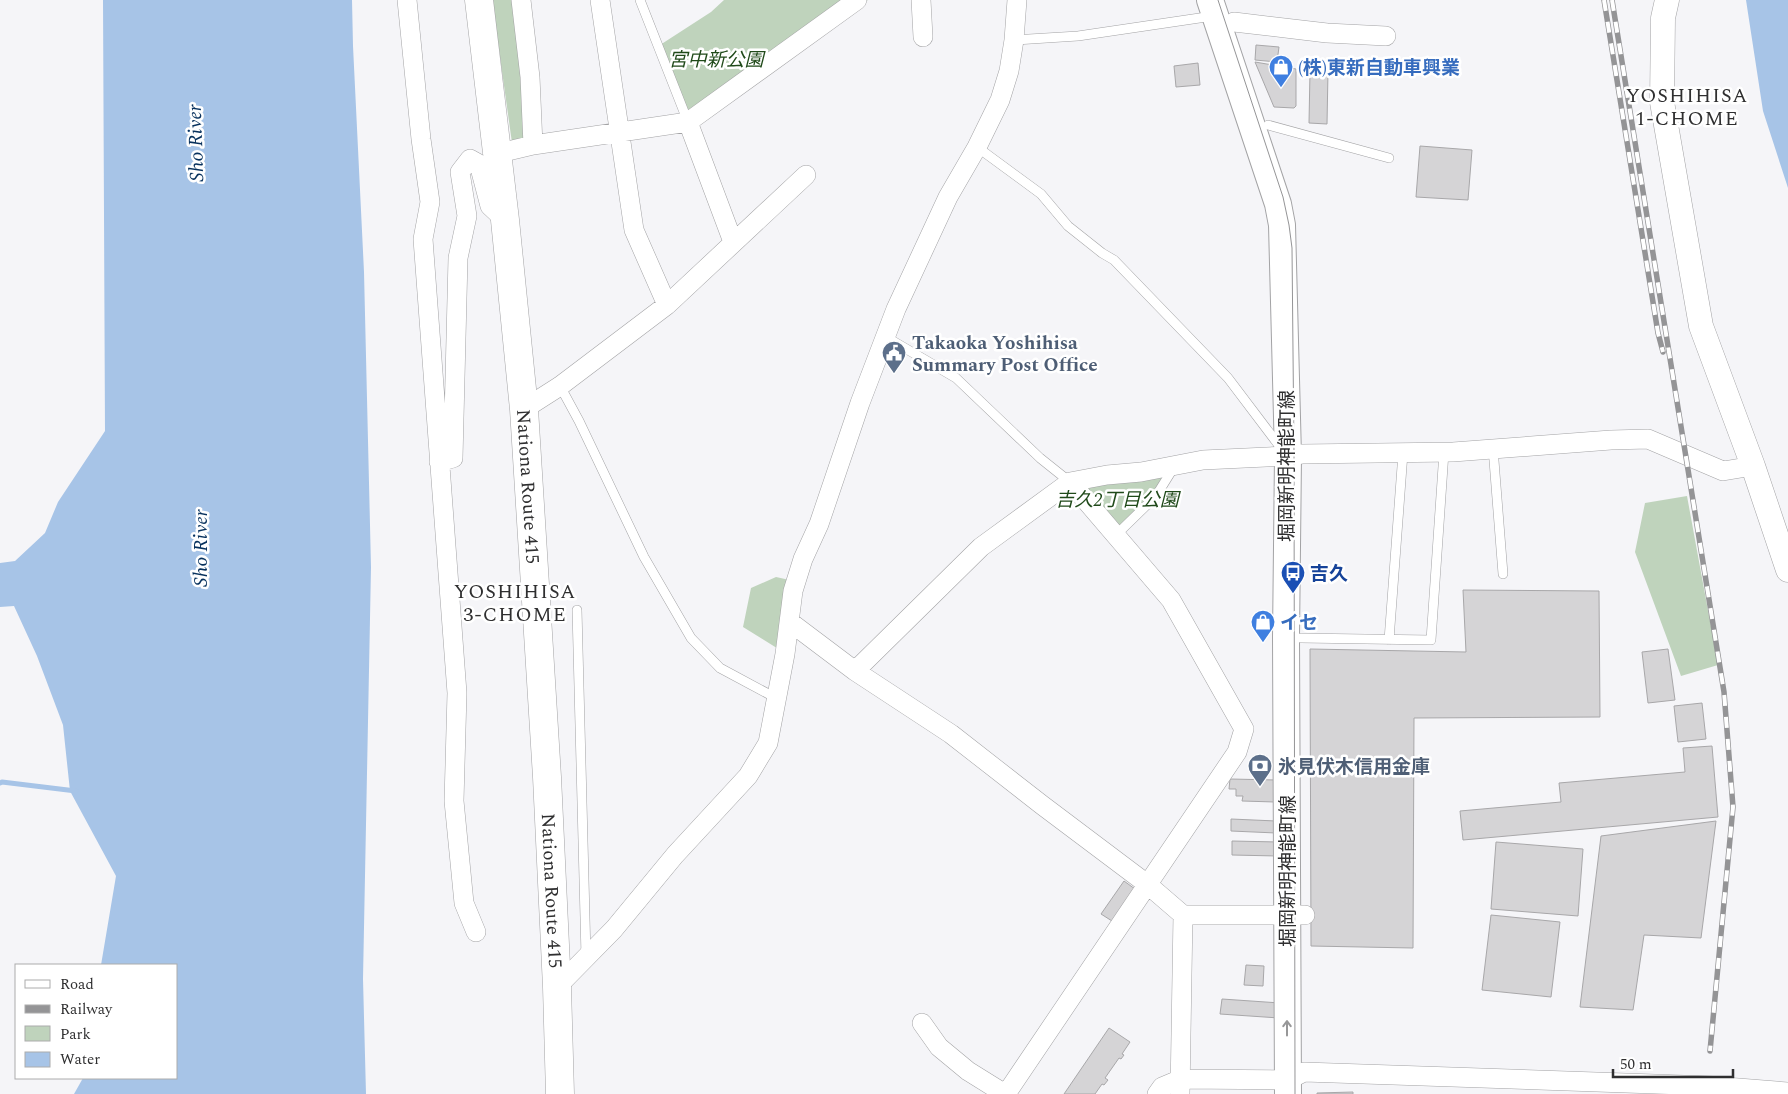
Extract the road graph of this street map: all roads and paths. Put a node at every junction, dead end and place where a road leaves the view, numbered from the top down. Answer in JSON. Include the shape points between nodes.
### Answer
{"nodes":[{"id":1,"x":407,"y":0,"type":"edge"},
{"id":2,"x":479,"y":0,"type":"edge"},
{"id":3,"x":521,"y":0,"type":"edge"},
{"id":4,"x":600,"y":0,"type":"edge"},
{"id":5,"x":640,"y":0,"type":"edge"},
{"id":6,"x":858,"y":0,"type":"edge"},
{"id":7,"x":921,"y":0,"type":"edge"},
{"id":8,"x":1017,"y":0,"type":"edge"},
{"id":9,"x":1667,"y":0,"type":"edge"},
{"id":10,"x":1222,"y":10,"type":"edge"},
{"id":11,"x":1386,"y":36,"type":"dead end"},
{"id":12,"x":923,"y":37,"type":"dead end"},
{"id":13,"x":1014,"y":40,"type":"junction"},
{"id":14,"x":688,"y":122,"type":"junction"},
{"id":15,"x":1268,"y":125,"type":"junction"},
{"id":16,"x":621,"y":132,"type":"junction"},
{"id":17,"x":533,"y":145,"type":"junction"},
{"id":18,"x":977,"y":147,"type":"junction"},
{"id":19,"x":496,"y":154,"type":"junction"},
{"id":20,"x":1388,"y":158,"type":"dead end"},
{"id":21,"x":806,"y":175,"type":"dead end"},
{"id":22,"x":505,"y":220,"type":"junction"},
{"id":23,"x":732,"y":242,"type":"junction"},
{"id":24,"x":667,"y":305,"type":"junction"},
{"id":25,"x":886,"y":337,"type":"junction"},
{"id":26,"x":560,"y":386,"type":"junction"},
{"id":27,"x":524,"y":410,"type":"junction"},
{"id":28,"x":1494,"y":448,"type":"junction"},
{"id":29,"x":1444,"y":452,"type":"junction"},
{"id":30,"x":1403,"y":453,"type":"junction"},
{"id":31,"x":1295,"y":455,"type":"junction"},
{"id":32,"x":438,"y":462,"type":"junction"},
{"id":33,"x":1175,"y":465,"type":"junction"},
{"id":34,"x":1752,"y":466,"type":"junction"},
{"id":35,"x":1070,"y":482,"type":"junction"},
{"id":36,"x":1116,"y":535,"type":"junction"},
{"id":37,"x":1788,"y":570,"type":"edge"},
{"id":38,"x":1502,"y":574,"type":"dead end"},
{"id":39,"x":577,"y":610,"type":"dead end"},
{"id":40,"x":790,"y":622,"type":"junction"},
{"id":41,"x":1301,"y":638,"type":"junction"},
{"id":42,"x":1389,"y":640,"type":"junction"},
{"id":43,"x":855,"y":671,"type":"junction"},
{"id":44,"x":776,"y":698,"type":"junction"},
{"id":45,"x":1147,"y":884,"type":"junction"},
{"id":46,"x":1183,"y":915,"type":"junction"},
{"id":47,"x":1296,"y":915,"type":"junction"},
{"id":48,"x":476,"y":932,"type":"dead end"},
{"id":49,"x":586,"y":959,"type":"junction"},
{"id":50,"x":558,"y":987,"type":"junction"},
{"id":51,"x":922,"y":1023,"type":"dead end"},
{"id":52,"x":1296,"y":1085,"type":"edge"},
{"id":53,"x":1180,"y":1087,"type":"edge"},
{"id":54,"x":1788,"y":1092,"type":"edge"},
{"id":55,"x":560,"y":1094,"type":"edge"},
{"id":56,"x":1006,"y":1094,"type":"edge"},
{"id":57,"x":1157,"y":1094,"type":"edge"}],
"edges":[{"from":1,"to":32,"type":"street","via":[[430,202],[423,239]]},
{"from":2,"to":19,"type":"highway","name":"Nationa Route 415"},
{"from":3,"to":17,"type":"street","via":[[530,77]]},
{"from":4,"to":16,"type":"street"},
{"from":5,"to":14,"type":"lane"},
{"from":6,"to":14,"type":"street"},
{"from":7,"to":12,"type":"street"},
{"from":8,"to":13,"type":"street"},
{"from":9,"to":34,"type":"street","via":[[1663,18],[1662,102],[1701,326]]},
{"from":10,"to":11,"type":"street","via":[[1327,33]]},
{"from":10,"to":13,"type":"lane","via":[[1078,36]]},
{"from":10,"to":15,"type":"main road","name":"堀岡新明神能町線"},
{"from":10,"to":31,"type":"main road","name":"堀岡新明神能町線","via":[[1282,225]]},
{"from":13,"to":18,"type":"street","via":[[1000,100]]},
{"from":14,"to":16,"type":"street"},
{"from":14,"to":23,"type":"street"},
{"from":15,"to":20,"type":"lane"},
{"from":15,"to":31,"type":"main road","name":"堀岡新明神能町線","via":[[1298,226]]},
{"from":16,"to":17,"type":"street"},
{"from":16,"to":24,"type":"street","via":[[634,230]]},
{"from":17,"to":19,"type":"street"},
{"from":18,"to":25,"type":"street","via":[[948,197]]},
{"from":18,"to":31,"type":"lane","via":[[1041,194],[1068,226],[1114,260],[1228,378]]},
{"from":19,"to":22,"type":"highway","name":"Nationa Route 415"},
{"from":21,"to":23,"type":"street"},
{"from":22,"to":27,"type":"highway","name":"Nationa Route 415"},
{"from":22,"to":32,"type":"street","via":[[490,206],[479,164],[470,159],[460,172],[467,216],[458,258],[453,458]]},
{"from":23,"to":24,"type":"street"},
{"from":24,"to":26,"type":"street"},
{"from":25,"to":35,"type":"lane","via":[[956,378]]},
{"from":25,"to":40,"type":"street","via":[[803,560]]},
{"from":26,"to":27,"type":"street"},
{"from":26,"to":44,"type":"lane","via":[[644,557],[691,638],[720,668]]},
{"from":27,"to":50,"type":"highway","name":"Nationa Route 415"},
{"from":28,"to":29,"type":"street"},
{"from":28,"to":34,"type":"street","via":[[1648,440],[1723,471]]},
{"from":28,"to":38,"type":"lane"},
{"from":29,"to":30,"type":"street"},
{"from":29,"to":42,"type":"lane","via":[[1431,640]]},
{"from":30,"to":31,"type":"street"},
{"from":30,"to":42,"type":"lane"},
{"from":31,"to":33,"type":"street","via":[[1203,460]]},
{"from":31,"to":41,"type":"main road","name":"堀岡新明神能町線"},
{"from":31,"to":47,"type":"main road","name":"堀岡新明神能町線","via":[[1286,628]]},
{"from":32,"to":48,"type":"street","via":[[457,693],[454,801],[464,903]]},
{"from":33,"to":35,"type":"street"},
{"from":33,"to":36,"type":"lane","via":[[1156,496]]},
{"from":34,"to":37,"type":"street"},
{"from":35,"to":36,"type":"street"},
{"from":35,"to":43,"type":"street","via":[[981,547]]},
{"from":36,"to":45,"type":"street","via":[[1171,600],[1244,729],[1237,752]]},
{"from":39,"to":49,"type":"lane"},
{"from":40,"to":43,"type":"street"},
{"from":40,"to":44,"type":"street"},
{"from":41,"to":42,"type":"lane"},
{"from":41,"to":47,"type":"main road","name":"堀岡新明神能町線"},
{"from":43,"to":45,"type":"street","via":[[951,734]]},
{"from":44,"to":49,"type":"street","via":[[768,743],[748,776],[674,855]]},
{"from":45,"to":46,"type":"street"},
{"from":45,"to":56,"type":"street"},
{"from":46,"to":47,"type":"street"},
{"from":46,"to":53,"type":"street"},
{"from":47,"to":52,"type":"main road","name":"堀岡新明神能町線"},
{"from":49,"to":50,"type":"street"},
{"from":50,"to":55,"type":"highway","name":"Nationa Route 415"},
{"from":51,"to":56,"type":"street","via":[[939,1047],[968,1071]]},
{"from":52,"to":53,"type":"street"},
{"from":52,"to":54,"type":"street","via":[[1713,1086]]},
{"from":53,"to":57,"type":"street","via":[[1162,1087]]}]}
